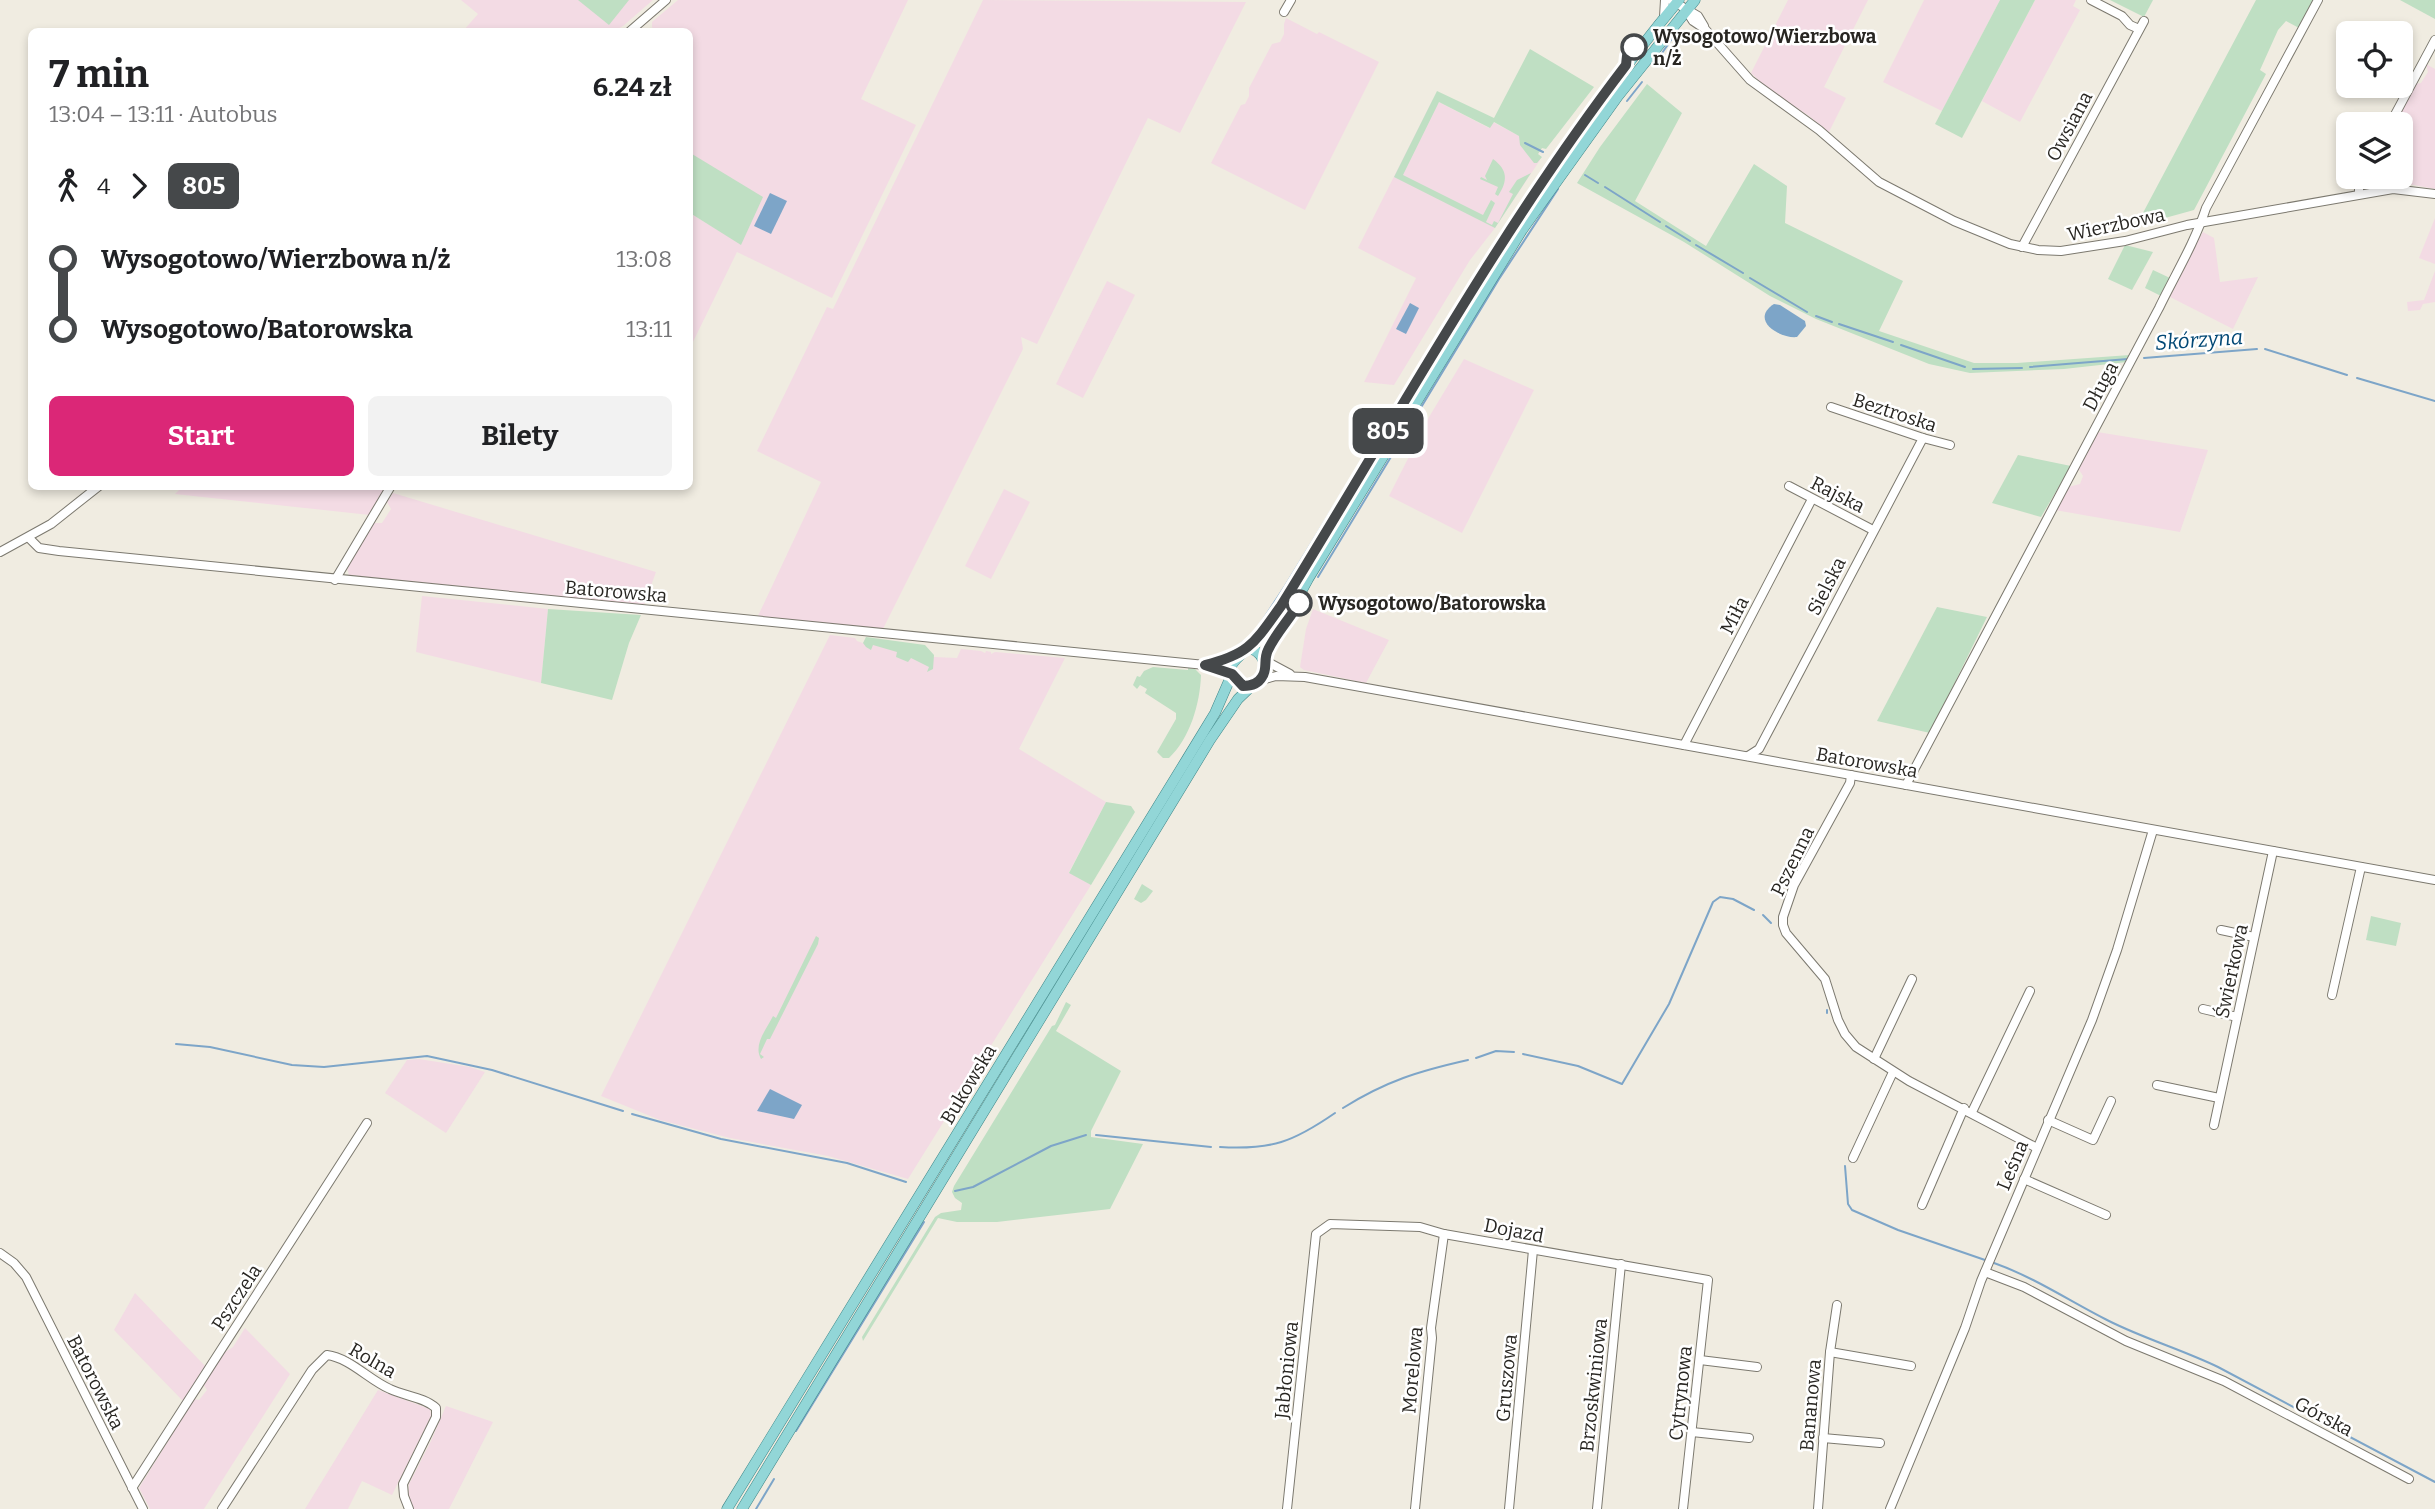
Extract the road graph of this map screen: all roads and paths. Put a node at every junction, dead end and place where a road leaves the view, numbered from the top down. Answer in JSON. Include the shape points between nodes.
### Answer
{"nodes":[{"id":1,"x":666,"y":0,"type":"edge"},
{"id":2,"x":1291,"y":0,"type":"edge"},
{"id":3,"x":1665,"y":0,"type":"edge"},
{"id":4,"x":1695,"y":0,"type":"edge"},
{"id":5,"x":2091,"y":0,"type":"edge"},
{"id":6,"x":2318,"y":0,"type":"edge"},
{"id":7,"x":1676,"y":1,"type":"edge"},
{"id":8,"x":1686,"y":10,"type":"junction"},
{"id":9,"x":1284,"y":12,"type":"dead end"},
{"id":10,"x":1664,"y":17,"type":"junction"},
{"id":11,"x":637,"y":28,"type":"edge"},
{"id":12,"x":2435,"y":40,"type":"edge"},
{"id":13,"x":2396,"y":112,"type":"edge"},
{"id":14,"x":2359,"y":189,"type":"edge"},
{"id":15,"x":2360,"y":194,"type":"junction"},
{"id":16,"x":2435,"y":194,"type":"edge"},
{"id":17,"x":2200,"y":223,"type":"junction"},
{"id":18,"x":2022,"y":247,"type":"junction"},
{"id":19,"x":1831,"y":407,"type":"dead end"},
{"id":20,"x":1923,"y":438,"type":"junction"},
{"id":21,"x":1950,"y":445,"type":"dead end"},
{"id":22,"x":1789,"y":486,"type":"dead end"},
{"id":23,"x":94,"y":490,"type":"edge"},
{"id":24,"x":389,"y":490,"type":"edge"},
{"id":25,"x":1811,"y":499,"type":"junction"},
{"id":26,"x":1873,"y":530,"type":"junction"},
{"id":27,"x":29,"y":538,"type":"junction"},
{"id":28,"x":0,"y":552,"type":"edge"},
{"id":29,"x":335,"y":580,"type":"junction"},
{"id":30,"x":1248,"y":648,"type":"junction"},
{"id":31,"x":1237,"y":656,"type":"junction"},
{"id":32,"x":1264,"y":660,"type":"junction"},
{"id":33,"x":1205,"y":665,"type":"junction"},
{"id":34,"x":1232,"y":674,"type":"junction"},
{"id":35,"x":1293,"y":675,"type":"junction"},
{"id":36,"x":1255,"y":683,"type":"junction"},
{"id":37,"x":1684,"y":745,"type":"junction"},
{"id":38,"x":1759,"y":749,"type":"junction"},
{"id":39,"x":1748,"y":756,"type":"junction"},
{"id":40,"x":1763,"y":759,"type":"junction"},
{"id":41,"x":1851,"y":775,"type":"junction"},
{"id":42,"x":1906,"y":785,"type":"junction"},
{"id":43,"x":2153,"y":830,"type":"junction"},
{"id":44,"x":2273,"y":851,"type":"junction"},
{"id":45,"x":2361,"y":867,"type":"junction"},
{"id":46,"x":2435,"y":880,"type":"edge"},
{"id":47,"x":2221,"y":930,"type":"dead end"},
{"id":48,"x":2254,"y":937,"type":"junction"},
{"id":49,"x":1912,"y":979,"type":"dead end"},
{"id":50,"x":2030,"y":991,"type":"dead end"},
{"id":51,"x":2332,"y":995,"type":"dead end"},
{"id":52,"x":2203,"y":1009,"type":"dead end"},
{"id":53,"x":2237,"y":1017,"type":"junction"},
{"id":54,"x":1874,"y":1059,"type":"junction"},
{"id":55,"x":1893,"y":1072,"type":"junction"},
{"id":56,"x":2157,"y":1085,"type":"dead end"},
{"id":57,"x":2220,"y":1098,"type":"junction"},
{"id":58,"x":2111,"y":1101,"type":"dead end"},
{"id":59,"x":1968,"y":1110,"type":"junction"},
{"id":60,"x":2048,"y":1121,"type":"junction"},
{"id":61,"x":367,"y":1123,"type":"dead end"},
{"id":62,"x":2214,"y":1125,"type":"dead end"},
{"id":63,"x":2037,"y":1148,"type":"junction"},
{"id":64,"x":1853,"y":1158,"type":"dead end"},
{"id":65,"x":2024,"y":1179,"type":"junction"},
{"id":66,"x":1922,"y":1205,"type":"dead end"},
{"id":67,"x":2106,"y":1214,"type":"dead end"},
{"id":68,"x":1317,"y":1234,"type":"joint"},
{"id":69,"x":1444,"y":1234,"type":"junction"},
{"id":70,"x":1533,"y":1250,"type":"junction"},
{"id":71,"x":0,"y":1253,"type":"edge"},
{"id":72,"x":1621,"y":1264,"type":"junction"},
{"id":73,"x":1985,"y":1272,"type":"junction"},
{"id":74,"x":1709,"y":1280,"type":"joint"},
{"id":75,"x":1837,"y":1305,"type":"dead end"},
{"id":76,"x":1830,"y":1352,"type":"junction"},
{"id":77,"x":1700,"y":1360,"type":"junction"},
{"id":78,"x":1911,"y":1366,"type":"dead end"},
{"id":79,"x":1757,"y":1367,"type":"dead end"},
{"id":80,"x":1692,"y":1432,"type":"junction"},
{"id":81,"x":1749,"y":1438,"type":"dead end"},
{"id":82,"x":1823,"y":1438,"type":"junction"},
{"id":83,"x":1880,"y":1443,"type":"dead end"},
{"id":84,"x":2409,"y":1479,"type":"dead end"},
{"id":85,"x":132,"y":1488,"type":"junction"},
{"id":86,"x":143,"y":1509,"type":"edge"},
{"id":87,"x":222,"y":1509,"type":"edge"},
{"id":88,"x":409,"y":1509,"type":"edge"},
{"id":89,"x":727,"y":1509,"type":"edge"},
{"id":90,"x":742,"y":1509,"type":"edge"},
{"id":91,"x":1287,"y":1509,"type":"edge"},
{"id":92,"x":1415,"y":1509,"type":"edge"},
{"id":93,"x":1509,"y":1509,"type":"edge"},
{"id":94,"x":1597,"y":1509,"type":"edge"},
{"id":95,"x":1683,"y":1509,"type":"edge"},
{"id":96,"x":1818,"y":1509,"type":"edge"},
{"id":97,"x":1890,"y":1509,"type":"edge"}],
"edges":[{"from":1,"to":11,"type":"street"},
{"from":2,"to":9,"type":"street"},
{"from":3,"to":10,"type":"street"},
{"from":4,"to":8,"type":"main road"},
{"from":5,"to":18,"type":"street","name":"Owsiana","via":[[2130,24],[2141,25]]},
{"from":6,"to":17,"type":"street","name":"Długa"},
{"from":7,"to":8,"type":"street","name":"Wierzbowa"},
{"from":7,"to":10,"type":"main road"},
{"from":8,"to":18,"type":"street","name":"Wierzbowa","via":[[1698,16],[1750,80],[1819,130],[1879,182],[1964,226]]},
{"from":8,"to":32,"type":"main road","via":[[1522,230],[1308,579]]},
{"from":10,"to":30,"type":"main road","via":[[1532,197],[1281,606]]},
{"from":12,"to":13,"type":"street"},
{"from":14,"to":15,"type":"street"},
{"from":15,"to":16,"type":"street","name":"Wierzbowa","via":[[2393,189]]},
{"from":15,"to":17,"type":"street","name":"Wierzbowa"},
{"from":17,"to":18,"type":"street","name":"Wierzbowa","via":[[2061,251]]},
{"from":17,"to":42,"type":"street","name":"Długa"},
{"from":19,"to":20,"type":"street","name":"Beztroska"},
{"from":20,"to":21,"type":"street","name":"Beztroska"},
{"from":20,"to":26,"type":"street","name":"Sielska"},
{"from":22,"to":25,"type":"street","name":"Rajska"},
{"from":23,"to":27,"type":"street"},
{"from":24,"to":29,"type":"street"},
{"from":25,"to":26,"type":"street","name":"Rajska"},
{"from":25,"to":37,"type":"street","name":"Miła"},
{"from":26,"to":38,"type":"street","name":"Sielska"},
{"from":27,"to":28,"type":"street"},
{"from":27,"to":29,"type":"street","name":"Batorowska","via":[[40,548],[59,551]]},
{"from":29,"to":33,"type":"street","name":"Batorowska"},
{"from":30,"to":31,"type":"main road"},
{"from":30,"to":32,"type":"main road"},
{"from":31,"to":33,"type":"street","name":"Batorowska"},
{"from":31,"to":34,"type":"main road"},
{"from":32,"to":35,"type":"street","name":"Batorowska"},
{"from":32,"to":36,"type":"main road","via":[[1265,671]]},
{"from":33,"to":34,"type":"street","name":"Batorowska"},
{"from":34,"to":36,"type":"main road","via":[[1243,686]]},
{"from":34,"to":89,"type":"main road","name":"Bukowska","via":[[1215,713]]},
{"from":35,"to":36,"type":"street","name":"Batorowska"},
{"from":35,"to":37,"type":"street","name":"Batorowska"},
{"from":36,"to":90,"type":"main road","name":"Bukowska","via":[[1210,740]]},
{"from":37,"to":39,"type":"street","name":"Batorowska"},
{"from":38,"to":39,"type":"street"},
{"from":38,"to":40,"type":"street"},
{"from":39,"to":40,"type":"street","name":"Batorowska"},
{"from":40,"to":41,"type":"street","name":"Batorowska"},
{"from":41,"to":42,"type":"street","name":"Batorowska"},
{"from":41,"to":54,"type":"street","name":"Pszenna","via":[[1794,885],[1783,925],[1825,979],[1845,1034]]},
{"from":42,"to":43,"type":"street","name":"Batorowska"},
{"from":43,"to":44,"type":"street","name":"Batorowska"},
{"from":43,"to":60,"type":"street","name":"Leśna","via":[[2092,1020]]},
{"from":44,"to":45,"type":"street","name":"Batorowska"},
{"from":44,"to":48,"type":"street","name":"Świerkowa"},
{"from":45,"to":46,"type":"street","name":"Batorowska"},
{"from":45,"to":51,"type":"street"},
{"from":47,"to":48,"type":"street"},
{"from":48,"to":53,"type":"street","name":"Świerkowa"},
{"from":49,"to":54,"type":"street"},
{"from":50,"to":59,"type":"street"},
{"from":52,"to":53,"type":"street"},
{"from":53,"to":57,"type":"street","name":"Świerkowa"},
{"from":54,"to":55,"type":"street","name":"Pszenna"},
{"from":55,"to":59,"type":"street","name":"Pszenna"},
{"from":55,"to":64,"type":"street"},
{"from":56,"to":57,"type":"street"},
{"from":57,"to":62,"type":"street","name":"Świerkowa"},
{"from":58,"to":60,"type":"street","via":[[2093,1140]]},
{"from":59,"to":63,"type":"street","name":"Pszenna"},
{"from":59,"to":66,"type":"street"},
{"from":60,"to":63,"type":"street","name":"Leśna"},
{"from":61,"to":85,"type":"street","name":"Pszczela"},
{"from":63,"to":65,"type":"street","name":"Leśna"},
{"from":65,"to":67,"type":"street"},
{"from":65,"to":73,"type":"street","name":"Leśna"},
{"from":68,"to":69,"type":"street","name":"Dojazd","via":[[1330,1224],[1420,1227]]},
{"from":68,"to":91,"type":"street","name":"Jabłoniowa"},
{"from":69,"to":70,"type":"street","name":"Dojazd"},
{"from":69,"to":92,"type":"street","name":"Morelowa"},
{"from":70,"to":72,"type":"street","name":"Dojazd"},
{"from":70,"to":93,"type":"street","name":"Gruszowa"},
{"from":71,"to":85,"type":"street","name":"Batorowska","via":[[21,1270]]},
{"from":72,"to":74,"type":"street","name":"Dojazd"},
{"from":72,"to":94,"type":"street","name":"Brzoskwiniowa"},
{"from":73,"to":84,"type":"street","name":"Górska","via":[[2024,1287],[2126,1341],[2224,1381]]},
{"from":73,"to":97,"type":"street","name":"Leśna"},
{"from":74,"to":77,"type":"street","name":"Cytrynowa"},
{"from":75,"to":76,"type":"street","name":"Bananowa"},
{"from":76,"to":78,"type":"street"},
{"from":76,"to":82,"type":"street","name":"Bananowa"},
{"from":77,"to":79,"type":"street"},
{"from":77,"to":80,"type":"street","name":"Cytrynowa"},
{"from":80,"to":81,"type":"street"},
{"from":80,"to":95,"type":"street","name":"Cytrynowa"},
{"from":82,"to":83,"type":"street"},
{"from":82,"to":96,"type":"street","name":"Bananowa"},
{"from":85,"to":86,"type":"street","name":"Batorowska"},
{"from":87,"to":88,"type":"street","name":"Rolna","via":[[327,1354],[389,1389],[436,1408],[436,1417],[403,1485]]}]}
